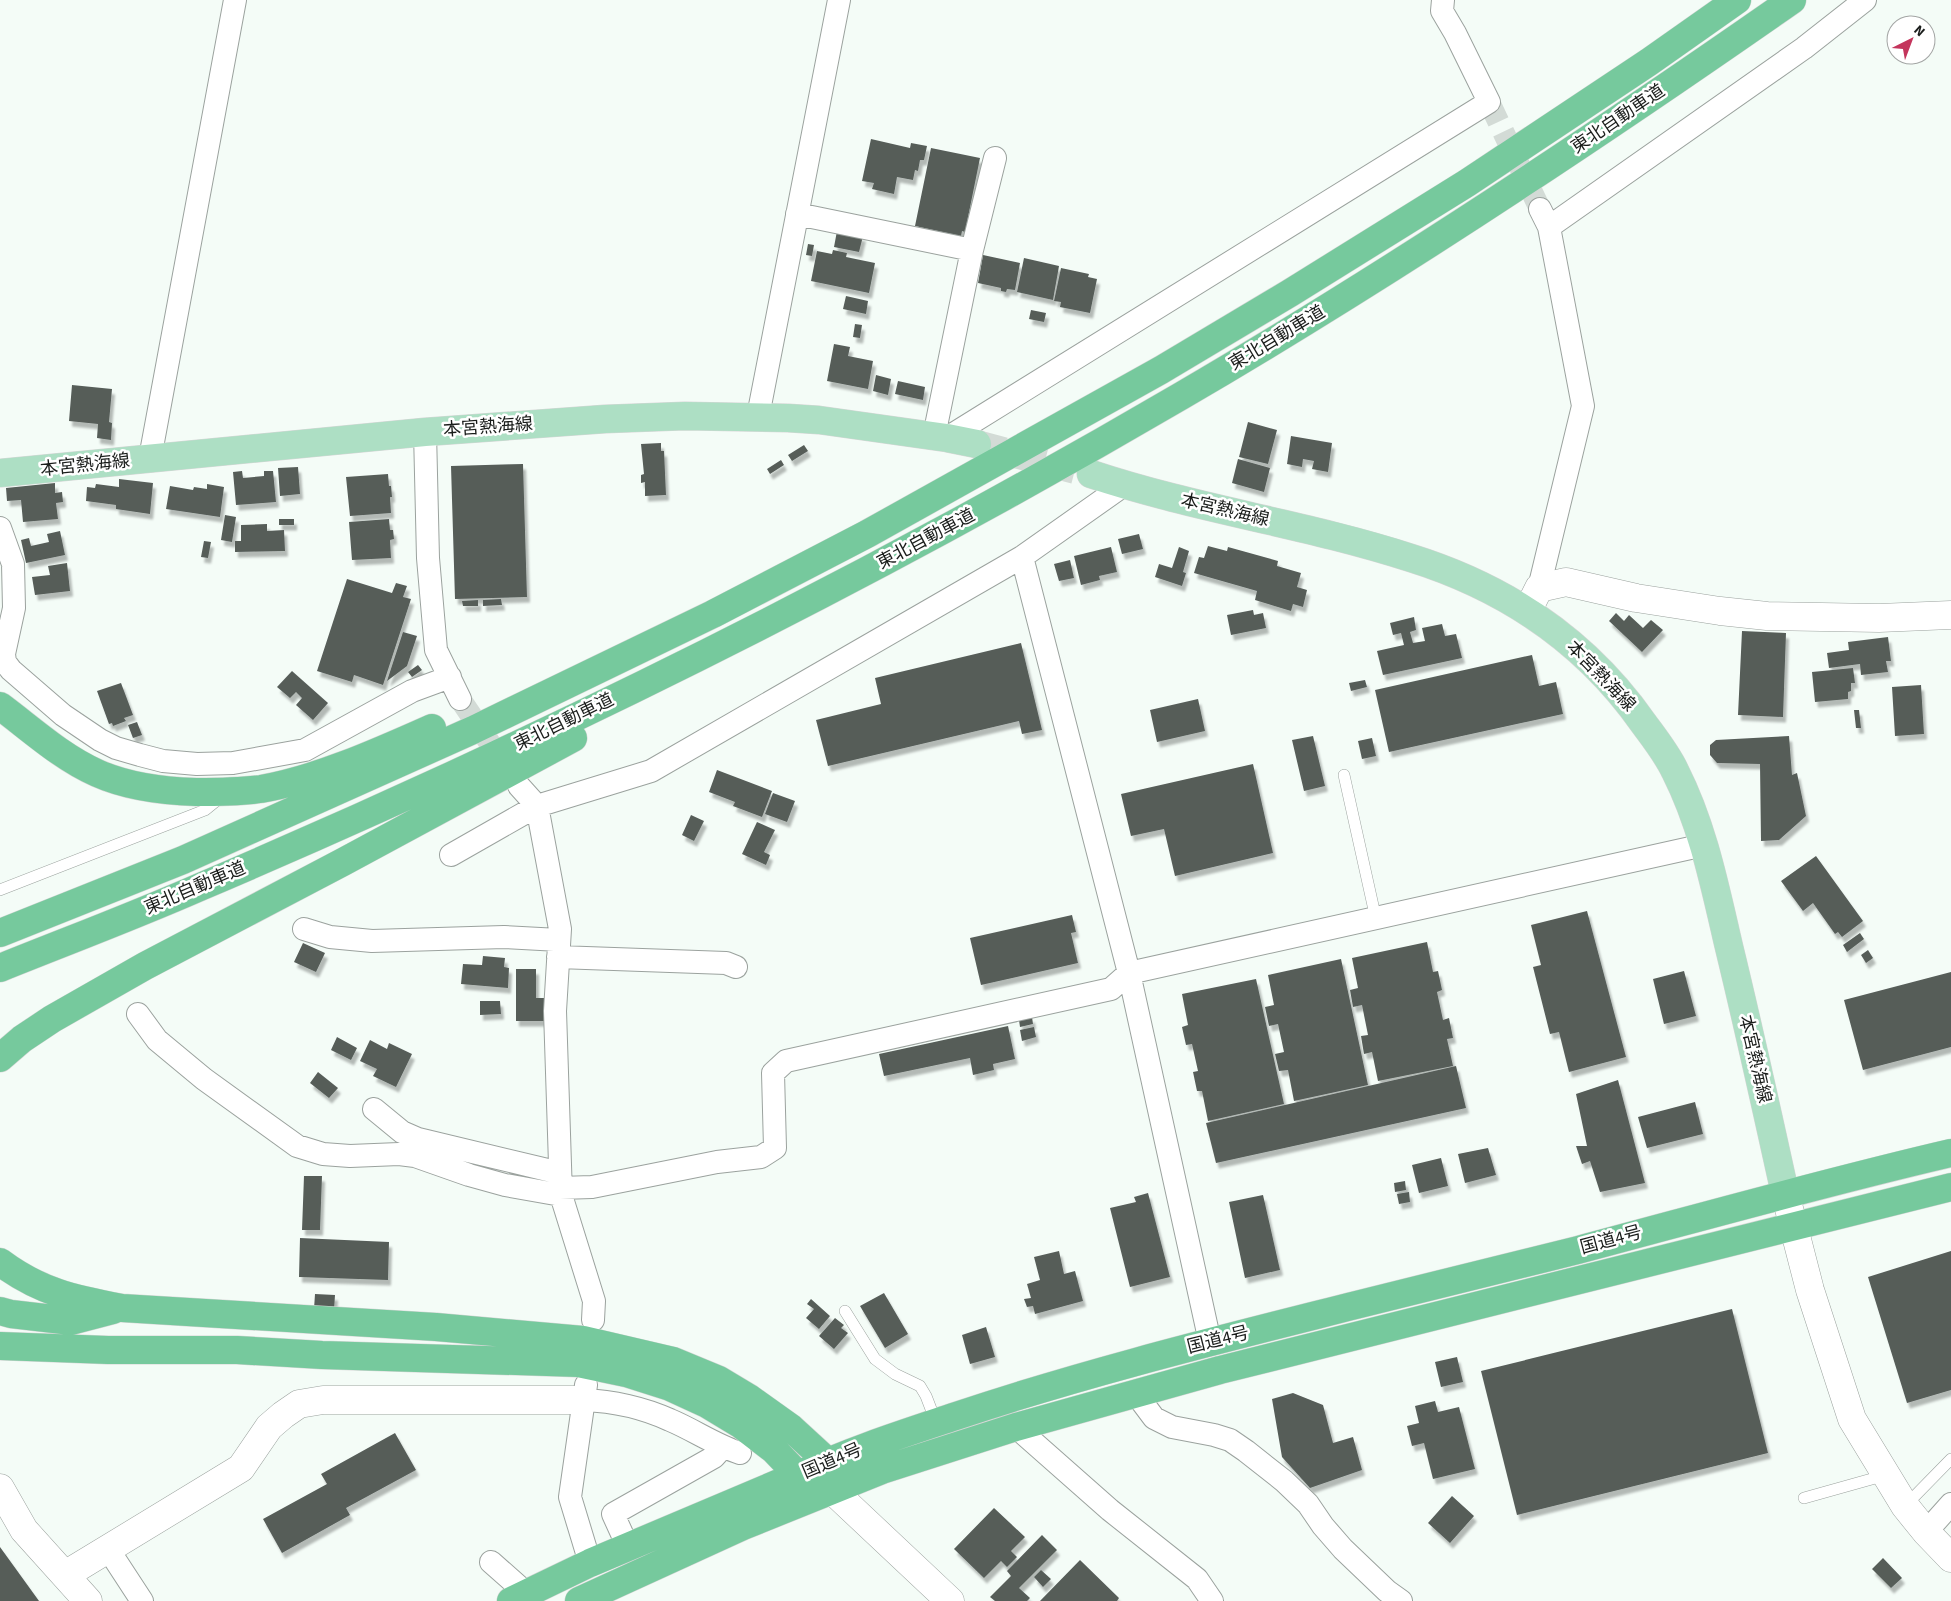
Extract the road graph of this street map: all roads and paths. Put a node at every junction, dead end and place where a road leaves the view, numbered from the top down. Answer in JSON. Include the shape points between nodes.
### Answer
{"nodes":[{"id":1,"x":235,"y":0,"type":"edge"},
{"id":2,"x":839,"y":0,"type":"edge"},
{"id":3,"x":1443,"y":0,"type":"edge"},
{"id":4,"x":1737,"y":0,"type":"edge"},
{"id":5,"x":1792,"y":0,"type":"edge"},
{"id":6,"x":1865,"y":0,"type":"edge"},
{"id":7,"x":995,"y":158,"type":"dead end"},
{"id":8,"x":797,"y":214,"type":"junction"},
{"id":9,"x":972,"y":250,"type":"junction"},
{"id":10,"x":758,"y":416,"type":"junction"},
{"id":11,"x":425,"y":432,"type":"junction"},
{"id":12,"x":941,"y":437,"type":"junction"},
{"id":13,"x":977,"y":444,"type":"tunnel mouth"},
{"id":14,"x":150,"y":458,"type":"junction"},
{"id":15,"x":0,"y":474,"type":"edge"},
{"id":16,"x":1091,"y":474,"type":"tunnel mouth"},
{"id":17,"x":1124,"y":485,"type":"junction"},
{"id":18,"x":0,"y":528,"type":"edge"},
{"id":19,"x":1022,"y":557,"type":"junction"},
{"id":20,"x":790,"y":574,"type":"junction"},
{"id":21,"x":1533,"y":599,"type":"junction"},
{"id":22,"x":807,"y":601,"type":"junction"},
{"id":23,"x":1951,"y":615,"type":"edge"},
{"id":24,"x":450,"y":677,"type":"junction"},
{"id":25,"x":460,"y":699,"type":"tunnel mouth"},
{"id":26,"x":0,"y":706,"type":"edge"},
{"id":27,"x":1344,"y":775,"type":"dead end"},
{"id":28,"x":519,"y":786,"type":"tunnel mouth"},
{"id":29,"x":227,"y":793,"type":"junction"},
{"id":30,"x":537,"y":806,"type":"junction"},
{"id":31,"x":1704,"y":845,"type":"junction"},
{"id":32,"x":451,"y":855,"type":"dead end"},
{"id":33,"x":0,"y":890,"type":"edge"},
{"id":34,"x":1376,"y":919,"type":"junction"},
{"id":35,"x":304,"y":929,"type":"dead end"},
{"id":36,"x":0,"y":933,"type":"edge"},
{"id":37,"x":559,"y":949,"type":"junction"},
{"id":38,"x":736,"y":967,"type":"dead end"},
{"id":39,"x":0,"y":968,"type":"edge"},
{"id":40,"x":1129,"y":973,"type":"junction"},
{"id":41,"x":138,"y":1014,"type":"dead end"},
{"id":42,"x":0,"y":1058,"type":"edge"},
{"id":43,"x":374,"y":1109,"type":"dead end"},
{"id":44,"x":1951,"y":1153,"type":"edge"},
{"id":45,"x":560,"y":1185,"type":"junction"},
{"id":46,"x":1951,"y":1187,"type":"edge"},
{"id":47,"x":1785,"y":1193,"type":"junction"},
{"id":48,"x":1794,"y":1226,"type":"junction"},
{"id":49,"x":0,"y":1262,"type":"edge"},
{"id":50,"x":122,"y":1308,"type":"junction"},
{"id":51,"x":0,"y":1311,"type":"edge"},
{"id":52,"x":845,"y":1311,"type":"dead end"},
{"id":53,"x":593,"y":1320,"type":"dead end"},
{"id":54,"x":1210,"y":1342,"type":"junction"},
{"id":55,"x":5,"y":1345,"type":"edge"},
{"id":56,"x":585,"y":1392,"type":"junction"},
{"id":57,"x":1136,"y":1394,"type":"junction"},
{"id":58,"x":936,"y":1422,"type":"junction"},
{"id":59,"x":1016,"y":1427,"type":"junction"},
{"id":60,"x":1951,"y":1458,"type":"edge"},
{"id":61,"x":827,"y":1461,"type":"junction"},
{"id":62,"x":798,"y":1475,"type":"junction"},
{"id":63,"x":1886,"y":1475,"type":"junction"},
{"id":64,"x":0,"y":1488,"type":"edge"},
{"id":65,"x":832,"y":1490,"type":"junction"},
{"id":66,"x":1804,"y":1498,"type":"dead end"},
{"id":67,"x":1951,"y":1504,"type":"edge"},
{"id":68,"x":1905,"y":1506,"type":"junction"},
{"id":69,"x":1926,"y":1532,"type":"junction"},
{"id":70,"x":628,"y":1547,"type":"junction"},
{"id":71,"x":108,"y":1549,"type":"junction"},
{"id":72,"x":1951,"y":1558,"type":"edge"},
{"id":73,"x":491,"y":1562,"type":"dead end"},
{"id":74,"x":590,"y":1563,"type":"junction"},
{"id":75,"x":65,"y":1575,"type":"junction"},
{"id":76,"x":518,"y":1597,"type":"edge"},
{"id":77,"x":88,"y":1601,"type":"edge"},
{"id":78,"x":142,"y":1601,"type":"edge"},
{"id":79,"x":579,"y":1601,"type":"edge"},
{"id":80,"x":950,"y":1601,"type":"edge"},
{"id":81,"x":1212,"y":1601,"type":"edge"},
{"id":82,"x":1401,"y":1601,"type":"edge"}],
"edges":[{"from":1,"to":14,"type":"street"},
{"from":2,"to":8,"type":"street"},
{"from":3,"to":12,"type":"street","via":[[1442,11],[1489,102]]},
{"from":4,"to":20,"type":"highway","name":"東北自動車道","via":[[1650,62],[1467,183],[1282,298],[985,469]]},
{"from":5,"to":22,"type":"highway","name":"東北自動車道","via":[[1485,208],[1309,319],[1180,397],[1013,491]]},
{"from":6,"to":21,"type":"street","via":[[1804,48],[1544,218],[1582,406]]},
{"from":7,"to":9,"type":"street"},
{"from":8,"to":9,"type":"street"},
{"from":8,"to":10,"type":"street"},
{"from":9,"to":12,"type":"street"},
{"from":10,"to":11,"type":"main road","name":"本宮熱海線","via":[[606,419]]},
{"from":10,"to":12,"type":"main road","name":"本宮熱海線","via":[[820,420]]},
{"from":11,"to":14,"type":"main road","name":"本宮熱海線"},
{"from":11,"to":24,"type":"street","via":[[428,558],[436,650]]},
{"from":12,"to":13,"type":"main road","name":"本宮熱海線"},
{"from":14,"to":15,"type":"main road","name":"本宮熱海線"},
{"from":16,"to":17,"type":"main road","name":"本宮熱海線"},
{"from":17,"to":19,"type":"street"},
{"from":17,"to":21,"type":"main road","name":"本宮熱海線","via":[[1412,558],[1480,584]]},
{"from":18,"to":24,"type":"street","via":[[13,564],[14,608],[5,662],[63,715],[116,748],[163,761],[196,764],[234,763],[305,750],[412,691]]},
{"from":19,"to":30,"type":"street","via":[[651,771]]},
{"from":19,"to":40,"type":"street"},
{"from":20,"to":29,"type":"highway","via":[[630,638],[373,753],[301,779],[262,789]]},
{"from":20,"to":36,"type":"highway","name":"東北自動車道","via":[[570,684],[420,754],[183,860]]},
{"from":21,"to":23,"type":"street","via":[[1566,582],[1636,598],[1767,616],[1879,618]]},
{"from":21,"to":31,"type":"main road","name":"本宮熱海線","via":[[1629,702],[1661,747],[1675,770]]},
{"from":22,"to":39,"type":"highway","name":"東北自動車道","via":[[421,790],[196,889]]},
{"from":22,"to":42,"type":"highway","via":[[659,691],[145,966],[52,1019]]},
{"from":24,"to":25,"type":"street"},
{"from":26,"to":29,"type":"highway","via":[[52,746],[120,782],[180,792]]},
{"from":27,"to":34,"type":"lane"},
{"from":28,"to":30,"type":"street"},
{"from":29,"to":33,"type":"lane","via":[[205,810]]},
{"from":30,"to":32,"type":"street"},
{"from":30,"to":37,"type":"street","via":[[560,929]]},
{"from":31,"to":34,"type":"street"},
{"from":31,"to":47,"type":"main road","name":"本宮熱海線"},
{"from":34,"to":40,"type":"street"},
{"from":35,"to":37,"type":"street","via":[[330,937],[372,941],[504,937]]},
{"from":37,"to":38,"type":"street","via":[[726,963]]},
{"from":37,"to":45,"type":"street","via":[[555,1011]]},
{"from":40,"to":45,"type":"street","via":[[1111,989],[786,1061],[772,1073],[775,1148],[762,1157],[717,1162],[592,1187]]},
{"from":40,"to":54,"type":"street"},
{"from":41,"to":45,"type":"street","via":[[157,1040],[204,1079],[297,1146],[323,1154],[415,1156],[505,1185]]},
{"from":43,"to":45,"type":"street","via":[[402,1132],[418,1139]]},
{"from":44,"to":47,"type":"highway","name":"国道4号"},
{"from":45,"to":53,"type":"street","via":[[594,1301]]},
{"from":46,"to":48,"type":"highway","name":"国道4号"},
{"from":47,"to":48,"type":"street"},
{"from":47,"to":54,"type":"highway","name":"国道4号","via":[[1578,1250]]},
{"from":48,"to":57,"type":"highway","name":"国道4号"},
{"from":48,"to":63,"type":"street","via":[[1810,1290],[1852,1419]]},
{"from":49,"to":50,"type":"highway","via":[[44,1289]]},
{"from":50,"to":51,"type":"highway","via":[[71,1321]]},
{"from":50,"to":61,"type":"highway","via":[[436,1327],[583,1340],[673,1361],[720,1380],[790,1428]]},
{"from":52,"to":58,"type":"lane","via":[[876,1359],[895,1374],[920,1386]]},
{"from":54,"to":58,"type":"highway","name":"国道4号","via":[[1098,1372]]},
{"from":55,"to":62,"type":"highway","via":[[578,1363],[626,1373],[670,1387],[707,1404],[767,1445]]},
{"from":56,"to":70,"type":"street","via":[[670,1420],[731,1450],[613,1514]]},
{"from":56,"to":71,"type":"street","via":[[323,1400],[300,1404],[269,1427],[241,1468]]},
{"from":56,"to":74,"type":"street","via":[[570,1497]]},
{"from":57,"to":59,"type":"highway","name":"国道4号"},
{"from":57,"to":82,"type":"street","via":[[1154,1418],[1172,1427],[1230,1440],[1246,1451],[1308,1504],[1343,1549]]},
{"from":58,"to":61,"type":"highway","name":"国道4号"},
{"from":59,"to":65,"type":"highway","name":"国道4号","via":[[882,1470]]},
{"from":59,"to":81,"type":"street","via":[[1110,1510],[1197,1579]]},
{"from":60,"to":68,"type":"lane"},
{"from":61,"to":62,"type":"highway","name":"国道4号"},
{"from":61,"to":65,"type":"highway"},
{"from":62,"to":65,"type":"highway"},
{"from":62,"to":70,"type":"highway","name":"国道4号"},
{"from":63,"to":66,"type":"lane"},
{"from":63,"to":68,"type":"street"},
{"from":64,"to":75,"type":"street","via":[[24,1530]]},
{"from":65,"to":79,"type":"highway","name":"国道4号"},
{"from":65,"to":80,"type":"street"},
{"from":67,"to":69,"type":"street"},
{"from":68,"to":69,"type":"street"},
{"from":69,"to":72,"type":"street"},
{"from":70,"to":74,"type":"highway","name":"国道4号"},
{"from":71,"to":75,"type":"street"},
{"from":71,"to":78,"type":"street"},
{"from":73,"to":76,"type":"street"},
{"from":74,"to":76,"type":"highway","name":"国道4号"},
{"from":75,"to":77,"type":"street"}]}
